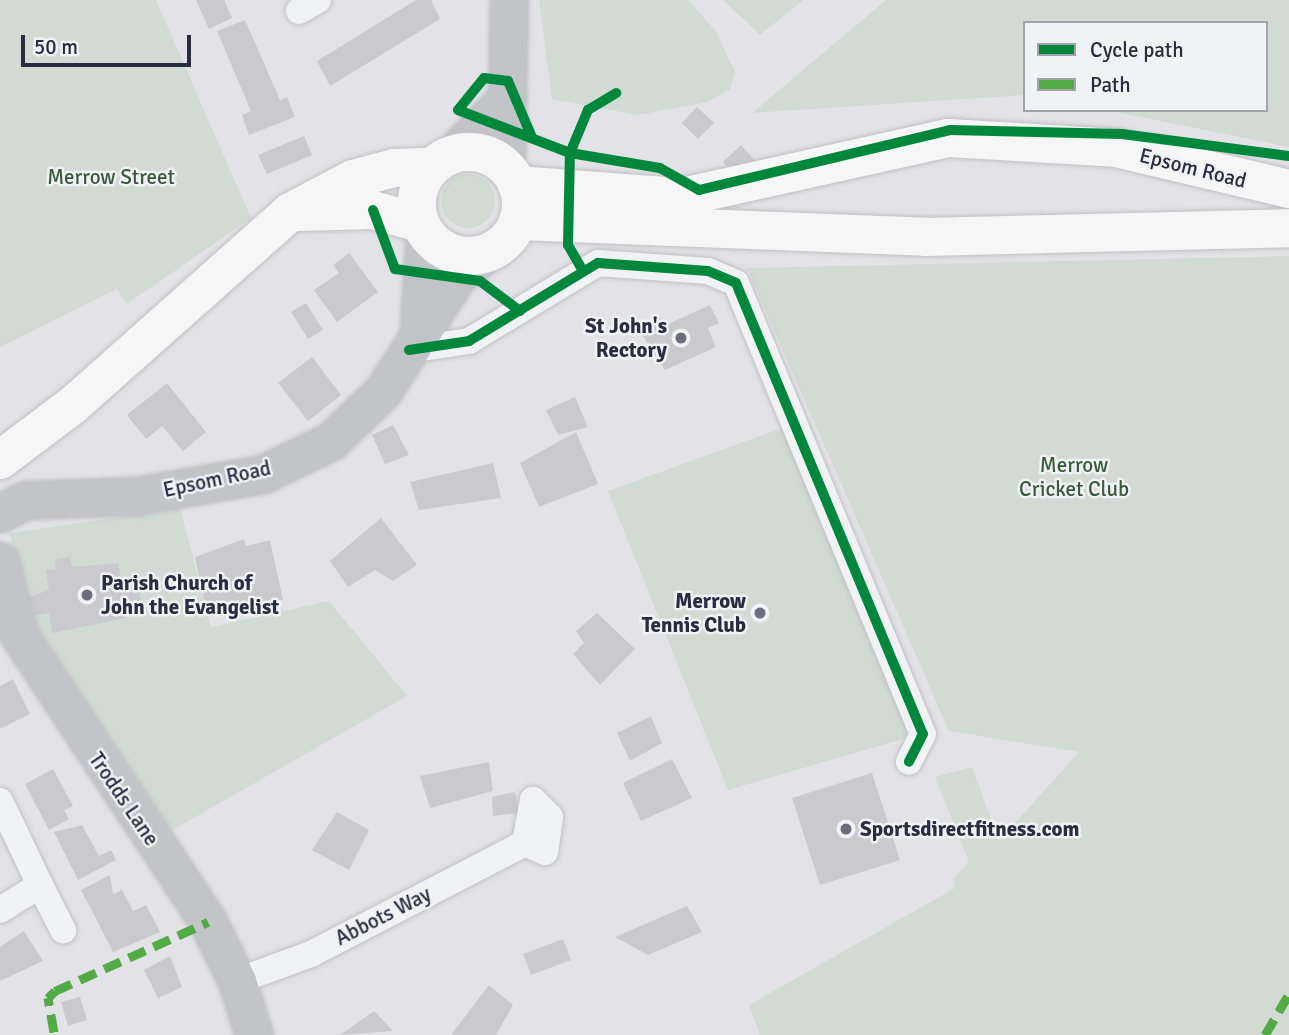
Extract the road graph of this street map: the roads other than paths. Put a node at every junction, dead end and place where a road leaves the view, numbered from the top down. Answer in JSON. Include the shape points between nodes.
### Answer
{"nodes":[{"id":1,"x":509,"y":0,"type":"edge"},
{"id":2,"x":506,"y":99,"type":"junction"},
{"id":3,"x":441,"y":161,"type":"junction"},
{"id":4,"x":1289,"y":190,"type":"edge"},
{"id":5,"x":514,"y":191,"type":"junction"},
{"id":6,"x":290,"y":212,"type":"junction"},
{"id":7,"x":423,"y":228,"type":"junction"},
{"id":8,"x":1289,"y":228,"type":"edge"},
{"id":9,"x":488,"y":252,"type":"junction"},
{"id":10,"x":414,"y":339,"type":"junction"},
{"id":11,"x":0,"y":460,"type":"edge"},
{"id":12,"x":0,"y":513,"type":"edge"},
{"id":13,"x":0,"y":561,"type":"edge"},
{"id":14,"x":909,"y":762,"type":"dead end"},
{"id":15,"x":0,"y":801,"type":"edge"},
{"id":16,"x":525,"y":843,"type":"dead end"},
{"id":17,"x":40,"y":885,"type":"junction"},
{"id":18,"x":0,"y":910,"type":"edge"},
{"id":19,"x":63,"y":930,"type":"dead end"},
{"id":20,"x":237,"y":981,"type":"junction"},
{"id":21,"x":254,"y":1035,"type":"edge"}],
"edges":[{"from":1,"to":2,"type":"street"},
{"from":2,"to":3,"type":"street"},
{"from":2,"to":5,"type":"street"},
{"from":3,"to":5,"type":"main road","via":[[480,153]]},
{"from":3,"to":6,"type":"main road","via":[[353,179]]},
{"from":3,"to":7,"type":"main road","via":[[418,193]]},
{"from":4,"to":5,"type":"main road","name":"Epsom Road","via":[[1116,148],[949,138],[682,197]]},
{"from":5,"to":8,"type":"main road","via":[[926,237]]},
{"from":5,"to":9,"type":"main road"},
{"from":6,"to":7,"type":"main road","via":[[373,210]]},
{"from":6,"to":11,"type":"main road","via":[[73,405]]},
{"from":7,"to":9,"type":"main road","via":[[453,254]]},
{"from":7,"to":10,"type":"street","name":"Epsom Road"},
{"from":9,"to":10,"type":"street","name":"Epsom Road","via":[[457,277]]},
{"from":10,"to":12,"type":"street","name":"Epsom Road","via":[[383,391],[331,441],[263,474],[136,496],[26,500]]},
{"from":10,"to":14,"type":"street","via":[[469,341],[597,263],[708,271],[736,283],[923,734]]},
{"from":13,"to":20,"type":"street","name":"Trodds Lane","via":[[19,635],[208,922]]},
{"from":15,"to":17,"type":"street"},
{"from":16,"to":20,"type":"street","name":"Abbots Way","via":[[312,954]]},
{"from":17,"to":18,"type":"street"},
{"from":17,"to":19,"type":"street"},
{"from":20,"to":21,"type":"street","name":"Trodds Lane"}]}
